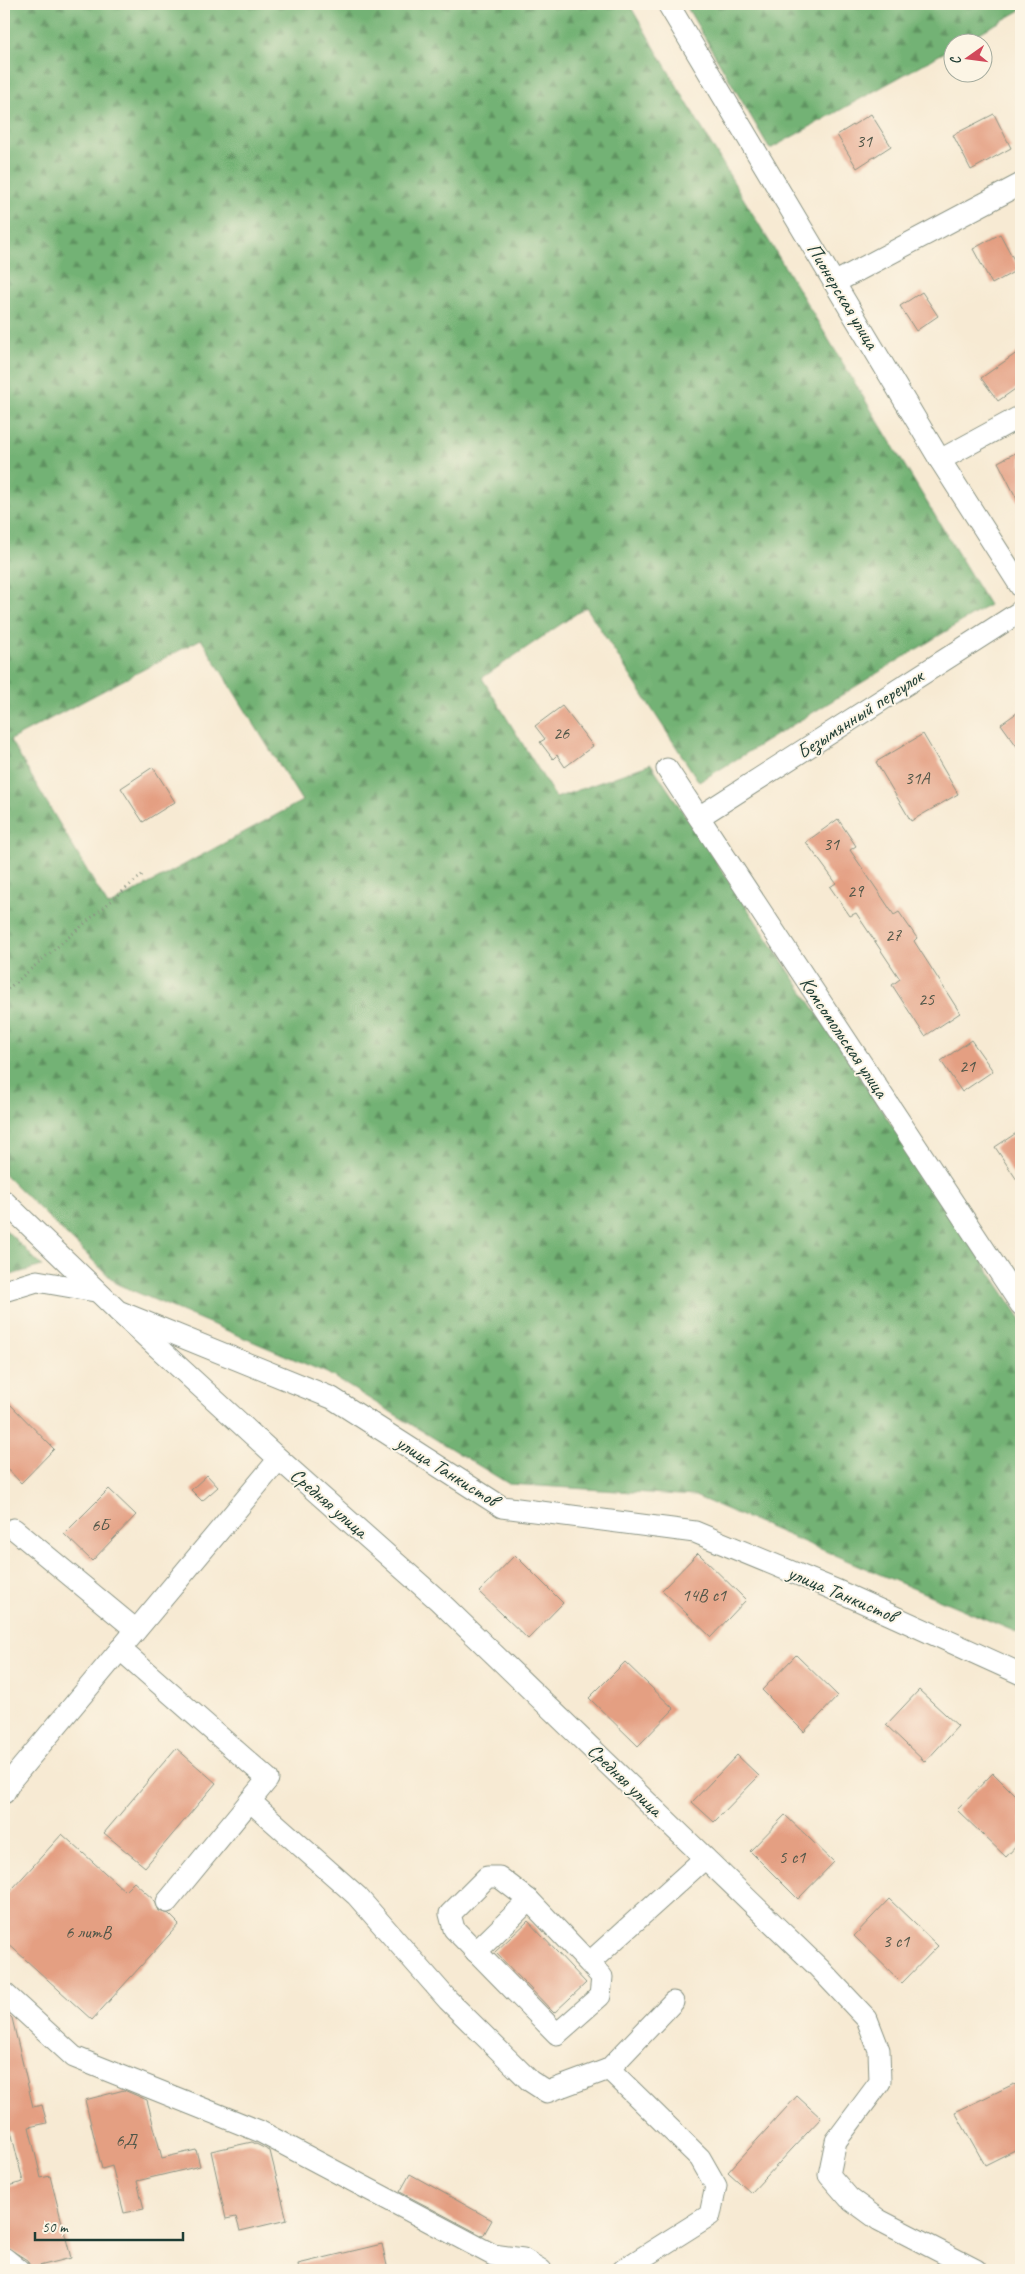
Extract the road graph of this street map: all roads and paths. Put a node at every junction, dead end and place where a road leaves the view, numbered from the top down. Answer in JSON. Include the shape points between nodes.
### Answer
{"nodes":[{"id":1,"x":668,"y":4,"type":"edge"},
{"id":2,"x":1021,"y":184,"type":"edge"},
{"id":3,"x":836,"y":282,"type":"junction"},
{"id":4,"x":1021,"y":416,"type":"edge"},
{"id":5,"x":940,"y":460,"type":"junction"},
{"id":6,"x":1021,"y":587,"type":"edge"},
{"id":7,"x":1021,"y":611,"type":"edge"},
{"id":8,"x":667,"y":769,"type":"dead end"},
{"id":9,"x":698,"y":818,"type":"junction"},
{"id":10,"x":142,"y":874,"type":"dead end"},
{"id":11,"x":4,"y":992,"type":"edge"},
{"id":12,"x":4,"y":1200,"type":"edge"},
{"id":13,"x":4,"y":1290,"type":"edge"},
{"id":14,"x":95,"y":1291,"type":"junction"},
{"id":15,"x":1021,"y":1305,"type":"edge"},
{"id":16,"x":118,"y":1312,"type":"junction"},
{"id":17,"x":279,"y":1459,"type":"junction"},
{"id":18,"x":14,"y":1529,"type":"dead end"},
{"id":19,"x":136,"y":1630,"type":"junction"},
{"id":20,"x":120,"y":1649,"type":"junction"},
{"id":21,"x":1021,"y":1674,"type":"edge"},
{"id":22,"x":4,"y":1793,"type":"edge"},
{"id":23,"x":250,"y":1801,"type":"junction"},
{"id":24,"x":706,"y":1858,"type":"junction"},
{"id":25,"x":529,"y":1900,"type":"junction"},
{"id":26,"x":167,"y":1902,"type":"dead end"},
{"id":27,"x":476,"y":1952,"type":"junction"},
{"id":28,"x":589,"y":1963,"type":"junction"},
{"id":29,"x":4,"y":1993,"type":"edge"},
{"id":30,"x":673,"y":2002,"type":"dead end"},
{"id":31,"x":609,"y":2069,"type":"junction"},
{"id":32,"x":4,"y":2258,"type":"edge"},
{"id":33,"x":19,"y":2270,"type":"edge"},
{"id":34,"x":541,"y":2270,"type":"edge"},
{"id":35,"x":623,"y":2270,"type":"edge"},
{"id":36,"x":976,"y":2270,"type":"edge"}],
"edges":[{"from":1,"to":3,"type":"street","name":"Пионерская улица"},
{"from":2,"to":3,"type":"street"},
{"from":3,"to":5,"type":"street","name":"Пионерская улица"},
{"from":4,"to":5,"type":"street"},
{"from":5,"to":6,"type":"street","name":"Пионерская улица"},
{"from":7,"to":9,"type":"street","name":"Безымянный переулок"},
{"from":8,"to":9,"type":"street","name":"Комсомольская улица"},
{"from":9,"to":15,"type":"street","name":"Комсомольская улица"},
{"from":10,"to":11,"type":"path"},
{"from":12,"to":14,"type":"street","name":"улица Танкистов"},
{"from":13,"to":14,"type":"street","via":[[38,1281]]},
{"from":14,"to":16,"type":"street","name":"улица Танкистов"},
{"from":16,"to":17,"type":"street","name":"Средняя улица"},
{"from":16,"to":21,"type":"street","name":"улица Танкистов","via":[[332,1398],[502,1507],[695,1532],[838,1591]]},
{"from":17,"to":19,"type":"street"},
{"from":17,"to":24,"type":"street","name":"Средняя улица","via":[[440,1601]]},
{"from":18,"to":19,"type":"street"},
{"from":19,"to":20,"type":"street"},
{"from":20,"to":22,"type":"street","via":[[12,1779]]},
{"from":20,"to":23,"type":"street","via":[[268,1779]]},
{"from":23,"to":26,"type":"street"},
{"from":23,"to":31,"type":"street","via":[[358,1896],[448,2000],[530,2081],[547,2092]]},
{"from":24,"to":28,"type":"street"},
{"from":24,"to":36,"type":"street","name":"Средняя улица","via":[[819,1968],[870,2026],[879,2050],[880,2082],[836,2141],[829,2175],[850,2198],[879,2220]]},
{"from":25,"to":27,"type":"street"},
{"from":25,"to":27,"type":"street","via":[[499,1877],[487,1877],[450,1914],[454,1929]]},
{"from":25,"to":28,"type":"street"},
{"from":27,"to":28,"type":"street","via":[[557,2034],[600,1996],[602,1976]]},
{"from":29,"to":34,"type":"street","via":[[74,2057],[259,2131],[493,2255],[523,2259]]},
{"from":30,"to":31,"type":"street"},
{"from":31,"to":35,"type":"street","via":[[700,2158],[716,2186],[710,2215]]},
{"from":32,"to":33,"type":"street"}]}
